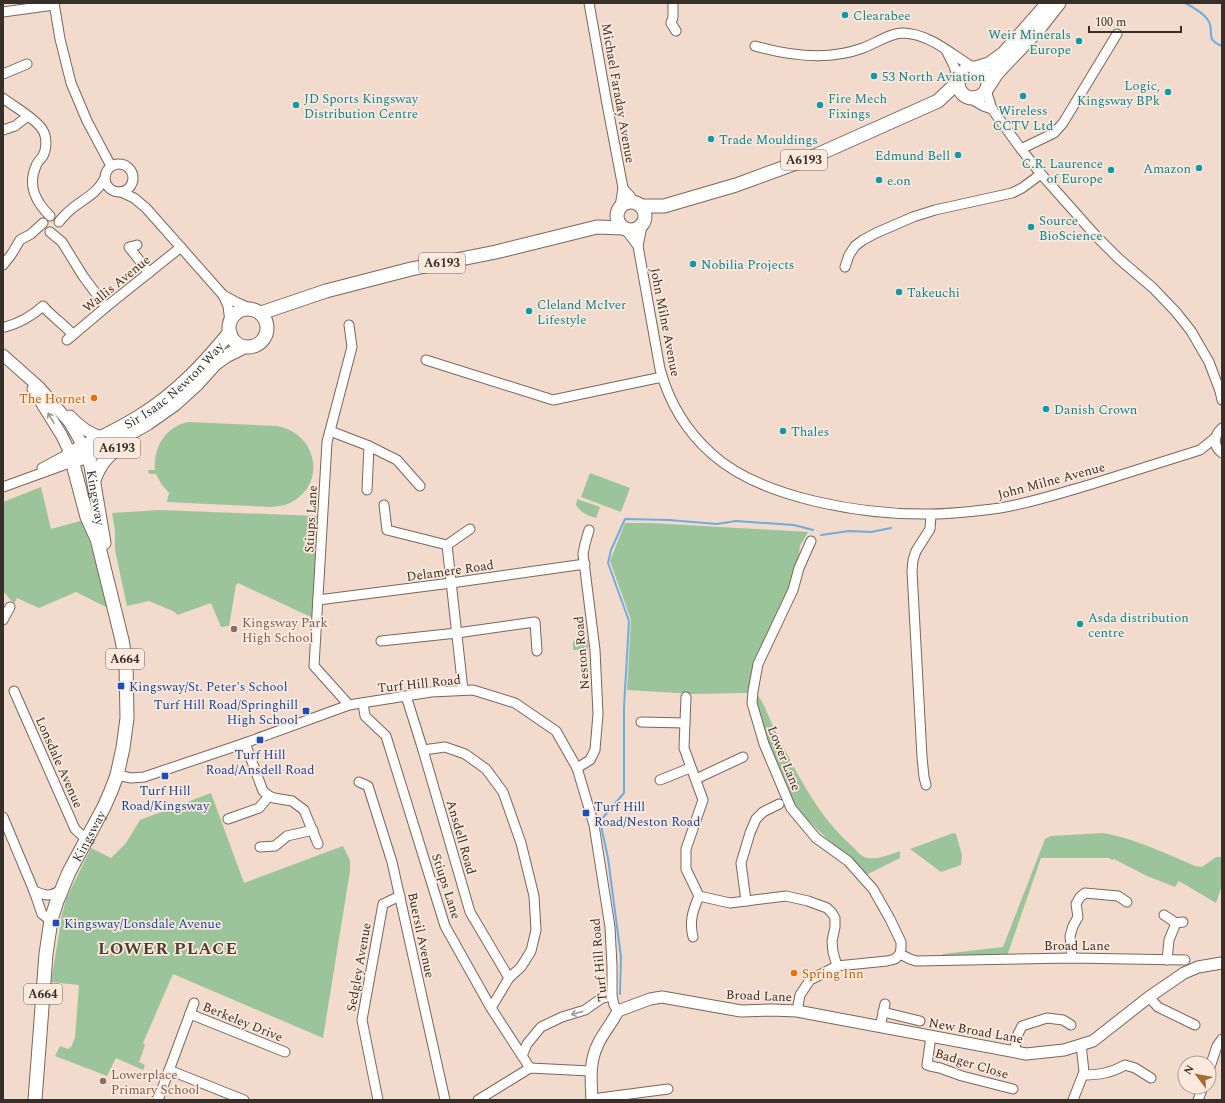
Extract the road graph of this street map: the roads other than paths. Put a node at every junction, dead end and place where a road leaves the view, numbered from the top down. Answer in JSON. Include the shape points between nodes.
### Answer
{"nodes":[{"id":1,"x":589,"y":3,"type":"edge"},
{"id":2,"x":673,"y":3,"type":"edge"},
{"id":3,"x":1048,"y":3,"type":"edge"},
{"id":4,"x":1059,"y":3,"type":"edge"},
{"id":5,"x":54,"y":4,"type":"edge"},
{"id":6,"x":3,"y":12,"type":"edge"},
{"id":7,"x":676,"y":32,"type":"dead end"},
{"id":8,"x":1117,"y":34,"type":"dead end"},
{"id":9,"x":755,"y":46,"type":"dead end"},
{"id":10,"x":946,"y":50,"type":"junction"},
{"id":11,"x":27,"y":64,"type":"dead end"},
{"id":12,"x":975,"y":68,"type":"junction"},
{"id":13,"x":3,"y":74,"type":"edge"},
{"id":14,"x":958,"y":81,"type":"junction"},
{"id":15,"x":987,"y":88,"type":"junction"},
{"id":16,"x":3,"y":98,"type":"edge"},
{"id":17,"x":968,"y":98,"type":"junction"},
{"id":18,"x":938,"y":101,"type":"junction"},
{"id":19,"x":992,"y":109,"type":"junction"},
{"id":20,"x":28,"y":116,"type":"junction"},
{"id":21,"x":3,"y":130,"type":"edge"},
{"id":22,"x":1021,"y":149,"type":"junction"},
{"id":23,"x":111,"y":166,"type":"junction"},
{"id":24,"x":1041,"y":174,"type":"junction"},
{"id":25,"x":105,"y":178,"type":"junction"},
{"id":26,"x":134,"y":181,"type":"junction"},
{"id":27,"x":623,"y":188,"type":"junction"},
{"id":28,"x":117,"y":192,"type":"junction"},
{"id":29,"x":93,"y":194,"type":"junction"},
{"id":30,"x":637,"y":204,"type":"junction"},
{"id":31,"x":664,"y":206,"type":"junction"},
{"id":32,"x":146,"y":208,"type":"junction"},
{"id":33,"x":618,"y":210,"type":"junction"},
{"id":34,"x":51,"y":223,"type":"junction"},
{"id":35,"x":644,"y":223,"type":"junction"},
{"id":36,"x":597,"y":227,"type":"junction"},
{"id":37,"x":624,"y":229,"type":"junction"},
{"id":38,"x":137,"y":245,"type":"dead end"},
{"id":39,"x":638,"y":246,"type":"junction"},
{"id":40,"x":181,"y":247,"type":"junction"},
{"id":41,"x":3,"y":265,"type":"edge"},
{"id":42,"x":845,"y":267,"type":"dead end"},
{"id":43,"x":149,"y":273,"type":"junction"},
{"id":44,"x":223,"y":295,"type":"junction"},
{"id":45,"x":106,"y":307,"type":"junction"},
{"id":46,"x":260,"y":316,"type":"junction"},
{"id":47,"x":349,"y":325,"type":"dead end"},
{"id":48,"x":5,"y":327,"type":"dead end"},
{"id":49,"x":230,"y":327,"type":"junction"},
{"id":50,"x":244,"y":347,"type":"junction"},
{"id":51,"x":3,"y":355,"type":"edge"},
{"id":52,"x":426,"y":360,"type":"dead end"},
{"id":53,"x":23,"y":374,"type":"junction"},
{"id":54,"x":662,"y":376,"type":"junction"},
{"id":55,"x":39,"y":387,"type":"junction"},
{"id":56,"x":1222,"y":400,"type":"edge"},
{"id":57,"x":1222,"y":419,"type":"edge"},
{"id":58,"x":148,"y":424,"type":"junction"},
{"id":59,"x":330,"y":431,"type":"junction"},
{"id":60,"x":1218,"y":433,"type":"edge"},
{"id":61,"x":102,"y":437,"type":"junction"},
{"id":62,"x":369,"y":446,"type":"junction"},
{"id":63,"x":1200,"y":450,"type":"junction"},
{"id":64,"x":1221,"y":452,"type":"edge"},
{"id":65,"x":78,"y":454,"type":"junction"},
{"id":66,"x":94,"y":480,"type":"junction"},
{"id":67,"x":420,"y":486,"type":"dead end"},
{"id":68,"x":3,"y":487,"type":"edge"},
{"id":69,"x":367,"y":490,"type":"dead end"},
{"id":70,"x":384,"y":505,"type":"dead end"},
{"id":71,"x":931,"y":514,"type":"junction"},
{"id":72,"x":470,"y":529,"type":"dead end"},
{"id":73,"x":590,"y":530,"type":"dead end"},
{"id":74,"x":447,"y":545,"type":"junction"},
{"id":75,"x":812,"y":545,"type":"dead end"},
{"id":76,"x":585,"y":564,"type":"junction"},
{"id":77,"x":105,"y":573,"type":"junction"},
{"id":78,"x":451,"y":583,"type":"junction"},
{"id":79,"x":318,"y":600,"type":"junction"},
{"id":80,"x":10,"y":607,"type":"dead end"},
{"id":81,"x":3,"y":620,"type":"edge"},
{"id":82,"x":457,"y":634,"type":"junction"},
{"id":83,"x":381,"y":641,"type":"dead end"},
{"id":84,"x":537,"y":651,"type":"dead end"},
{"id":85,"x":464,"y":690,"type":"junction"},
{"id":86,"x":14,"y":691,"type":"dead end"},
{"id":87,"x":406,"y":696,"type":"junction"},
{"id":88,"x":686,"y":698,"type":"dead end"},
{"id":89,"x":363,"y":702,"type":"junction"},
{"id":90,"x":349,"y":705,"type":"junction"},
{"id":91,"x":642,"y":722,"type":"dead end"},
{"id":92,"x":685,"y":723,"type":"junction"},
{"id":93,"x":245,"y":743,"type":"junction"},
{"id":94,"x":423,"y":750,"type":"junction"},
{"id":95,"x":743,"y":757,"type":"dead end"},
{"id":96,"x":577,"y":768,"type":"junction"},
{"id":97,"x":690,"y":768,"type":"junction"},
{"id":98,"x":116,"y":775,"type":"junction"},
{"id":99,"x":696,"y":779,"type":"junction"},
{"id":100,"x":660,"y":780,"type":"dead end"},
{"id":101,"x":359,"y":782,"type":"dead end"},
{"id":102,"x":926,"y":785,"type":"dead end"},
{"id":103,"x":269,"y":796,"type":"junction"},
{"id":104,"x":778,"y":804,"type":"dead end"},
{"id":105,"x":3,"y":817,"type":"edge"},
{"id":106,"x":228,"y":820,"type":"dead end"},
{"id":107,"x":313,"y":830,"type":"junction"},
{"id":108,"x":87,"y":840,"type":"junction"},
{"id":109,"x":318,"y":844,"type":"dead end"},
{"id":110,"x":260,"y":847,"type":"dead end"},
{"id":111,"x":61,"y":890,"type":"junction"},
{"id":112,"x":34,"y":891,"type":"junction"},
{"id":113,"x":400,"y":896,"type":"junction"},
{"id":114,"x":699,"y":896,"type":"junction"},
{"id":115,"x":746,"y":901,"type":"junction"},
{"id":116,"x":1127,"y":902,"type":"dead end"},
{"id":117,"x":1164,"y":915,"type":"dead end"},
{"id":118,"x":51,"y":920,"type":"junction"},
{"id":119,"x":693,"y":936,"type":"dead end"},
{"id":120,"x":900,"y":954,"type":"junction"},
{"id":121,"x":1072,"y":958,"type":"junction"},
{"id":122,"x":1166,"y":960,"type":"junction"},
{"id":123,"x":1185,"y":960,"type":"dead end"},
{"id":124,"x":1222,"y":963,"type":"edge"},
{"id":125,"x":837,"y":966,"type":"junction"},
{"id":126,"x":509,"y":978,"type":"junction"},
{"id":127,"x":612,"y":996,"type":"junction"},
{"id":128,"x":1149,"y":997,"type":"junction"},
{"id":129,"x":194,"y":1003,"type":"dead end"},
{"id":130,"x":491,"y":1008,"type":"junction"},
{"id":131,"x":618,"y":1011,"type":"junction"},
{"id":132,"x":797,"y":1011,"type":"junction"},
{"id":133,"x":190,"y":1014,"type":"junction"},
{"id":134,"x":920,"y":1021,"type":"dead end"},
{"id":135,"x":1195,"y":1024,"type":"dead end"},
{"id":136,"x":1071,"y":1025,"type":"dead end"},
{"id":137,"x":880,"y":1027,"type":"junction"},
{"id":138,"x":930,"y":1036,"type":"junction"},
{"id":139,"x":1222,"y":1039,"type":"edge"},
{"id":140,"x":1081,"y":1044,"type":"junction"},
{"id":141,"x":285,"y":1052,"type":"dead end"},
{"id":142,"x":1014,"y":1052,"type":"junction"},
{"id":143,"x":1214,"y":1055,"type":"edge"},
{"id":144,"x":522,"y":1056,"type":"junction"},
{"id":145,"x":530,"y":1068,"type":"junction"},
{"id":146,"x":169,"y":1070,"type":"junction"},
{"id":147,"x":590,"y":1071,"type":"junction"},
{"id":148,"x":1082,"y":1075,"type":"junction"},
{"id":149,"x":1150,"y":1078,"type":"dead end"},
{"id":150,"x":668,"y":1089,"type":"dead end"},
{"id":151,"x":648,"y":1096,"type":"edge"},
{"id":152,"x":1011,"y":1098,"type":"dead end"},
{"id":153,"x":35,"y":1100,"type":"edge"},
{"id":154,"x":158,"y":1100,"type":"edge"},
{"id":155,"x":244,"y":1100,"type":"edge"},
{"id":156,"x":378,"y":1100,"type":"edge"},
{"id":157,"x":445,"y":1100,"type":"edge"},
{"id":158,"x":478,"y":1100,"type":"edge"},
{"id":159,"x":592,"y":1100,"type":"edge"},
{"id":160,"x":1073,"y":1100,"type":"edge"}],
"edges":[{"from":1,"to":27,"type":"street","name":"Michael Faraday Avenue"},
{"from":2,"to":7,"type":"street","via":[[671,23]]},
{"from":3,"to":12,"type":"highway","number":"A6193","via":[[1004,54],[989,64]]},
{"from":4,"to":15,"type":"highway","number":"A6193","via":[[1037,31],[997,73]]},
{"from":5,"to":6,"type":"street"},
{"from":5,"to":23,"type":"street","via":[[71,83],[87,121]]},
{"from":8,"to":22,"type":"street","via":[[1063,124],[1054,133]]},
{"from":9,"to":10,"type":"street","via":[[797,55],[841,54],[903,33],[927,39]]},
{"from":10,"to":12,"type":"street"},
{"from":10,"to":14,"type":"street"},
{"from":11,"to":13,"type":"street","via":[[15,64]]},
{"from":12,"to":14,"type":"highway","number":"A6193","via":[[964,70]]},
{"from":12,"to":15,"type":"highway","via":[[986,75]]},
{"from":14,"to":17,"type":"highway","via":[[960,92]]},
{"from":14,"to":18,"type":"highway","number":"A6193"},
{"from":15,"to":17,"type":"highway","number":"A6193","via":[[980,97]]},
{"from":15,"to":19,"type":"street"},
{"from":16,"to":20,"type":"street"},
{"from":17,"to":18,"type":"highway","number":"A6193"},
{"from":17,"to":19,"type":"street"},
{"from":18,"to":31,"type":"highway","number":"A6193","via":[[810,158]]},
{"from":19,"to":22,"type":"street"},
{"from":20,"to":21,"type":"street","via":[[15,126]]},
{"from":20,"to":34,"type":"street","via":[[42,129],[46,142],[44,154],[36,166],[33,193]]},
{"from":22,"to":24,"type":"street"},
{"from":23,"to":25,"type":"street","via":[[106,171]]},
{"from":23,"to":26,"type":"street","via":[[119,163],[128,166],[133,173]]},
{"from":24,"to":42,"type":"street","via":[[1017,191],[925,213],[870,236],[859,242],[852,250]]},
{"from":24,"to":56,"type":"street","via":[[1100,240],[1176,312],[1191,331],[1209,362]]},
{"from":25,"to":28,"type":"street","via":[[107,186]]},
{"from":25,"to":29,"type":"street"},
{"from":26,"to":28,"type":"street","via":[[130,188]]},
{"from":26,"to":32,"type":"street"},
{"from":27,"to":30,"type":"street"},
{"from":27,"to":33,"type":"street"},
{"from":28,"to":29,"type":"street"},
{"from":28,"to":32,"type":"street","via":[[134,198]]},
{"from":29,"to":34,"type":"street"},
{"from":30,"to":31,"type":"highway"},
{"from":30,"to":33,"type":"highway","number":"A6193","via":[[626,203]]},
{"from":30,"to":35,"type":"highway","via":[[645,215]]},
{"from":31,"to":35,"type":"highway"},
{"from":32,"to":40,"type":"street"},
{"from":33,"to":36,"type":"highway","number":"A6193"},
{"from":33,"to":37,"type":"highway","via":[[617,221]]},
{"from":34,"to":41,"type":"street","via":[[20,240]]},
{"from":34,"to":45,"type":"street","via":[[83,276]]},
{"from":35,"to":37,"type":"highway","number":"A6193","via":[[635,230]]},
{"from":35,"to":39,"type":"street","name":"John Milne Avenue"},
{"from":36,"to":37,"type":"highway","number":"A6193"},
{"from":36,"to":46,"type":"highway","number":"A6193","via":[[496,252],[411,269],[288,304]]},
{"from":37,"to":39,"type":"street","name":"John Milne Avenue"},
{"from":38,"to":43,"type":"street","via":[[129,247]]},
{"from":39,"to":54,"type":"street","name":"John Milne Avenue"},
{"from":40,"to":43,"type":"street","name":"Wallis Avenue"},
{"from":40,"to":44,"type":"street"},
{"from":43,"to":45,"type":"street","name":"Wallis Avenue"},
{"from":44,"to":46,"type":"street"},
{"from":44,"to":49,"type":"street","via":[[228,306]]},
{"from":45,"to":48,"type":"street","name":"Wallis Avenue","via":[[70,338],[66,327],[43,306],[32,316]]},
{"from":46,"to":49,"type":"highway","number":"A6193","via":[[241,310],[236,313]]},
{"from":46,"to":50,"type":"highway","number":"A6193","via":[[268,330],[266,336],[257,345]]},
{"from":47,"to":59,"type":"street","name":"Stiups Lane","via":[[352,347]]},
{"from":49,"to":50,"type":"highway","via":[[235,342]]},
{"from":49,"to":61,"type":"highway","name":"Sir Isaac Newton Way","number":"A6193","via":[[207,360],[189,379],[140,416]]},
{"from":50,"to":58,"type":"highway","name":"Sir Isaac Newton Way","number":"A6193","via":[[215,364],[175,404]]},
{"from":51,"to":53,"type":"main road","name":"Kingsway","number":"A664"},
{"from":52,"to":54,"type":"street","via":[[553,400]]},
{"from":53,"to":55,"type":"main road","name":"Kingsway","number":"A664"},
{"from":65,"to":53,"type":"main road","name":"Kingsway","number":"A664","one_way":true,"via":[[62,436]]},
{"from":54,"to":71,"type":"street","name":"John Milne Avenue","via":[[678,414],[694,436],[713,455],[743,476],[769,487],[831,504],[874,511]]},
{"from":55,"to":61,"type":"main road","number":"A664","via":[[57,401],[82,428]]},
{"from":55,"to":65,"type":"main road","name":"Kingsway","number":"A664","via":[[63,415],[71,429]]},
{"from":57,"to":60,"type":"street"},
{"from":58,"to":65,"type":"highway","name":"Sir Isaac Newton Way","number":"A6193","via":[[103,449]]},
{"from":58,"to":66,"type":"highway","number":"A6193","via":[[108,455]]},
{"from":59,"to":62,"type":"street"},
{"from":59,"to":79,"type":"street","name":"Stiups Lane"},
{"from":60,"to":63,"type":"street","name":"John Milne Avenue"},
{"from":60,"to":64,"type":"street","via":[[1216,446]]},
{"from":61,"to":65,"type":"highway","name":"Sir Isaac Newton Way","number":"A6193"},
{"from":62,"to":67,"type":"street","via":[[397,460]]},
{"from":62,"to":69,"type":"street"},
{"from":63,"to":64,"type":"street","name":"John Milne Avenue"},
{"from":63,"to":71,"type":"street","name":"John Milne Avenue","via":[[1030,502],[999,508]]},
{"from":65,"to":66,"type":"highway","name":"Kingsway","number":"A664","via":[[91,466]]},
{"from":65,"to":68,"type":"street"},
{"from":65,"to":77,"type":"highway","name":"Kingsway","number":"A664","via":[[87,517],[97,539]]},
{"from":66,"to":77,"type":"highway","name":"Kingsway","number":"A664","via":[[104,542]]},
{"from":70,"to":74,"type":"street","via":[[387,530]]},
{"from":71,"to":102,"type":"street","via":[[930,529],[916,551],[912,571],[922,757]]},
{"from":72,"to":74,"type":"street"},
{"from":73,"to":76,"type":"street","name":"Neston Road","via":[[583,554]]},
{"from":74,"to":78,"type":"street"},
{"from":75,"to":120,"type":"street","name":"Lower Lane","via":[[799,568],[793,590],[758,664],[752,703],[764,745],[791,808],[816,838],[848,861],[873,889],[901,942]]},
{"from":76,"to":78,"type":"street","name":"Delamere Road"},
{"from":76,"to":96,"type":"street","name":"Neston Road","via":[[598,714],[595,750],[590,760]]},
{"from":77,"to":98,"type":"highway","name":"Kingsway","number":"A664","via":[[126,663],[127,718]]},
{"from":78,"to":79,"type":"street","name":"Delamere Road"},
{"from":78,"to":82,"type":"street"},
{"from":79,"to":90,"type":"street","name":"Stiups Lane","via":[[314,666]]},
{"from":80,"to":81,"type":"street"},
{"from":82,"to":83,"type":"street"},
{"from":82,"to":84,"type":"street","via":[[535,622]]},
{"from":82,"to":85,"type":"street"},
{"from":85,"to":87,"type":"street","name":"Turf Hill Road"},
{"from":85,"to":96,"type":"street","name":"Turf Hill Road","via":[[473,690],[515,703],[556,731]]},
{"from":86,"to":108,"type":"street","name":"Lonsdale Avenue","via":[[75,830]]},
{"from":87,"to":89,"type":"street","name":"Turf Hill Road"},
{"from":87,"to":94,"type":"street","name":"Ansdell Road"},
{"from":88,"to":92,"type":"street"},
{"from":89,"to":90,"type":"street","name":"Turf Hill Road"},
{"from":89,"to":130,"type":"street","name":"Stiups Lane","via":[[365,716],[386,736],[445,926]]},
{"from":90,"to":93,"type":"street","name":"Turf Hill Road"},
{"from":91,"to":92,"type":"street"},
{"from":92,"to":97,"type":"street","via":[[684,748]]},
{"from":93,"to":98,"type":"street","name":"Turf Hill Road","via":[[144,777]]},
{"from":93,"to":103,"type":"street","via":[[263,791]]},
{"from":94,"to":126,"type":"street","name":"Ansdell Road","via":[[470,912]]},
{"from":94,"to":126,"type":"street","via":[[445,747],[465,754],[486,769],[502,792],[521,843],[534,896],[536,930],[531,951],[521,967]]},
{"from":95,"to":99,"type":"street"},
{"from":96,"to":127,"type":"street","name":"Turf Hill Road","via":[[594,824],[598,848],[610,927]]},
{"from":97,"to":99,"type":"street"},
{"from":97,"to":100,"type":"street"},
{"from":98,"to":108,"type":"highway","name":"Kingsway","number":"A664","via":[[104,807]]},
{"from":99,"to":114,"type":"street","via":[[703,800],[686,850],[686,869]]},
{"from":101,"to":113,"type":"street","name":"Buersil Avenue","via":[[368,786]]},
{"from":103,"to":106,"type":"street","via":[[259,808],[237,812]]},
{"from":103,"to":107,"type":"street","via":[[292,801],[304,810]]},
{"from":104,"to":115,"type":"street","via":[[756,819],[750,833],[741,863]]},
{"from":105,"to":112,"type":"street"},
{"from":107,"to":109,"type":"street"},
{"from":107,"to":110,"type":"street","via":[[287,836],[275,846]]},
{"from":108,"to":111,"type":"highway","name":"Kingsway","number":"A664"},
{"from":111,"to":112,"type":"street","via":[[54,895]]},
{"from":111,"to":118,"type":"highway","name":"Kingsway","number":"A664"},
{"from":112,"to":118,"type":"street","via":[[42,914]]},
{"from":113,"to":156,"type":"street","name":"Sedgley Avenue","via":[[383,904],[362,1020]]},
{"from":113,"to":157,"type":"street","name":"Buersil Avenue"},
{"from":114,"to":115,"type":"street","via":[[730,903]]},
{"from":114,"to":119,"type":"street","via":[[692,912]]},
{"from":115,"to":125,"type":"street","via":[[786,896],[827,908],[835,918],[832,941]]},
{"from":116,"to":121,"type":"street","via":[[1118,896],[1102,894],[1085,893],[1080,897],[1076,904],[1078,917],[1070,936]]},
{"from":117,"to":122,"type":"street","via":[[1180,922],[1169,940]]},
{"from":118,"to":153,"type":"highway","name":"Kingsway","number":"A664"},
{"from":120,"to":121,"type":"street","name":"Broad Lane","via":[[916,961]]},
{"from":120,"to":125,"type":"street","name":"Broad Lane","via":[[895,959],[887,961]]},
{"from":121,"to":122,"type":"street","name":"Broad Lane"},
{"from":122,"to":123,"type":"street","name":"Broad Lane"},
{"from":124,"to":128,"type":"main road","name":"New Broad Lane","via":[[1198,967],[1184,973]]},
{"from":125,"to":132,"type":"street","name":"Broad Lane","via":[[810,980],[800,995]]},
{"from":126,"to":130,"type":"street"},
{"from":127,"to":131,"type":"street","name":"Turf Hill Road"},
{"from":127,"to":144,"type":"street","one_way":true,"via":[[602,998],[585,1010],[541,1027],[527,1044]]},
{"from":128,"to":135,"type":"street","via":[[1158,1007]]},
{"from":128,"to":140,"type":"main road","name":"New Broad Lane","via":[[1092,1040]]},
{"from":129,"to":133,"type":"street"},
{"from":130,"to":144,"type":"street","name":"Stiups Lane"},
{"from":131,"to":132,"type":"main road","name":"Broad Lane","via":[[662,997],[740,1011]]},
{"from":131,"to":147,"type":"main road","via":[[598,1043]]},
{"from":132,"to":137,"type":"main road","name":"New Broad Lane"},
{"from":133,"to":141,"type":"street","name":"Berkeley Drive"},
{"from":133,"to":146,"type":"street"},
{"from":134,"to":137,"type":"street","via":[[884,1008]]},
{"from":136,"to":142,"type":"street","via":[[1063,1020],[1047,1018],[1022,1026]]},
{"from":137,"to":138,"type":"main road","name":"New Broad Lane"},
{"from":138,"to":142,"type":"main road","name":"New Broad Lane"},
{"from":138,"to":152,"type":"street","name":"Badger Close","via":[[927,1065],[962,1076],[1014,1086]]},
{"from":139,"to":143,"type":"street"},
{"from":140,"to":142,"type":"main road","name":"New Broad Lane","via":[[1064,1050],[1026,1054]]},
{"from":140,"to":148,"type":"street","via":[[1084,1072]]},
{"from":144,"to":145,"type":"street","name":"Stiups Lane"},
{"from":145,"to":147,"type":"street"},
{"from":145,"to":158,"type":"street"},
{"from":146,"to":154,"type":"street"},
{"from":146,"to":155,"type":"street"},
{"from":147,"to":159,"type":"main road"},
{"from":148,"to":149,"type":"street","via":[[1105,1074],[1125,1065]]},
{"from":148,"to":160,"type":"street"},
{"from":150,"to":151,"type":"street"},
{"from":151,"to":159,"type":"street"}]}
